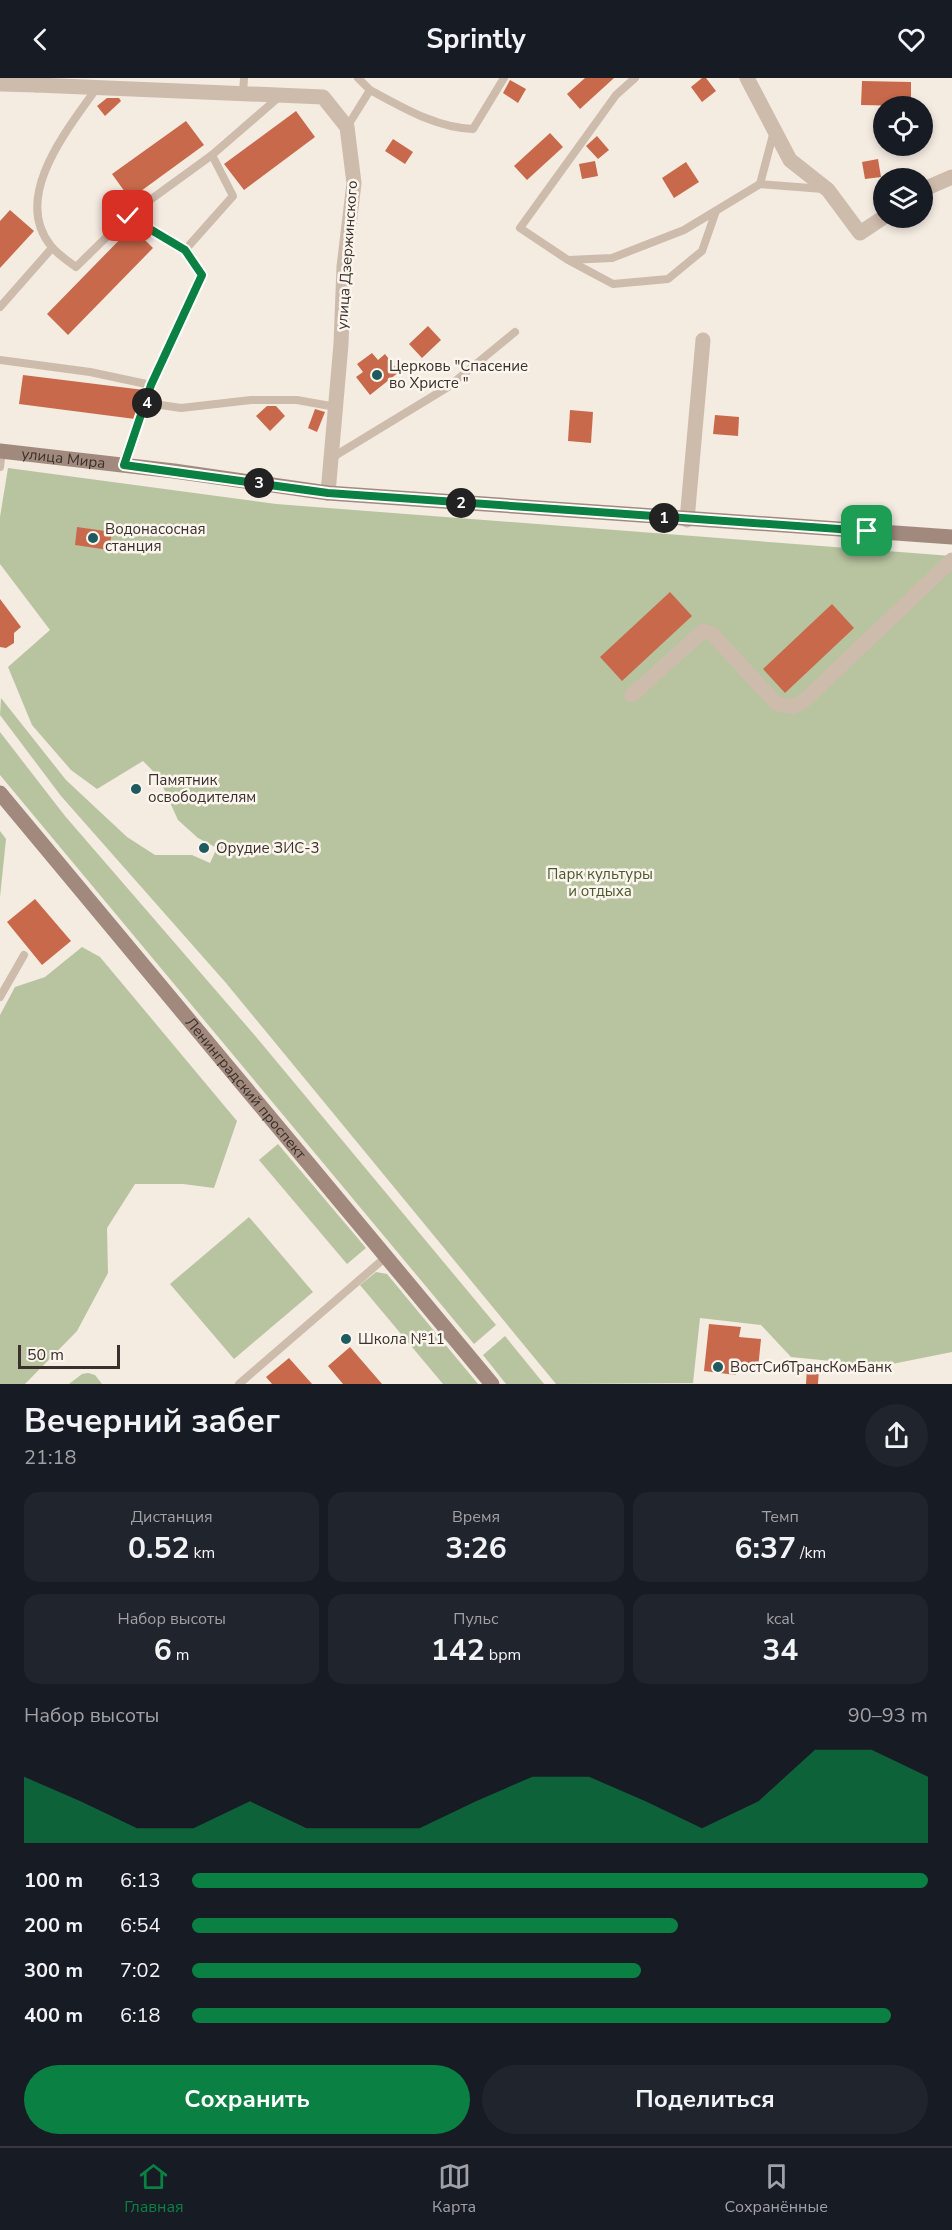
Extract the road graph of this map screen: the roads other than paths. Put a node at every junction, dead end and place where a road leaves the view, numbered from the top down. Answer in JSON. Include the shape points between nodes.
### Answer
{"nodes":[{"id":1,"x":244,"y":78,"type":"edge"},
{"id":2,"x":358,"y":78,"type":"edge"},
{"id":3,"x":504,"y":78,"type":"edge"},
{"id":4,"x":635,"y":78,"type":"edge"},
{"id":5,"x":747,"y":78,"type":"edge"},
{"id":6,"x":41,"y":82,"type":"edge"},
{"id":7,"x":0,"y":84,"type":"edge"},
{"id":8,"x":96,"y":88,"type":"junction"},
{"id":9,"x":370,"y":90,"type":"junction"},
{"id":10,"x":243,"y":94,"type":"junction"},
{"id":11,"x":280,"y":96,"type":"junction"},
{"id":12,"x":347,"y":127,"type":"junction"},
{"id":13,"x":774,"y":130,"type":"junction"},
{"id":14,"x":212,"y":155,"type":"junction"},
{"id":15,"x":952,"y":177,"type":"edge"},
{"id":16,"x":760,"y":184,"type":"junction"},
{"id":17,"x":933,"y":185,"type":"edge"},
{"id":18,"x":828,"y":190,"type":"junction"},
{"id":19,"x":716,"y":211,"type":"junction"},
{"id":20,"x":128,"y":216,"type":"junction"},
{"id":21,"x":873,"y":224,"type":"edge"},
{"id":22,"x":52,"y":248,"type":"junction"},
{"id":23,"x":185,"y":250,"type":"junction"},
{"id":24,"x":568,"y":260,"type":"junction"},
{"id":25,"x":0,"y":307,"type":"edge"},
{"id":26,"x":515,"y":332,"type":"dead end"},
{"id":27,"x":703,"y":340,"type":"dead end"},
{"id":28,"x":0,"y":360,"type":"edge"},
{"id":29,"x":151,"y":385,"type":"junction"},
{"id":30,"x":147,"y":403,"type":"junction"},
{"id":31,"x":336,"y":407,"type":"junction"},
{"id":32,"x":1,"y":451,"type":"edge"},
{"id":33,"x":331,"y":458,"type":"junction"},
{"id":34,"x":124,"y":465,"type":"junction"},
{"id":35,"x":0,"y":467,"type":"edge"},
{"id":36,"x":328,"y":493,"type":"junction"},
{"id":37,"x":687,"y":520,"type":"junction"},
{"id":38,"x":952,"y":537,"type":"edge"},
{"id":39,"x":952,"y":560,"type":"edge"},
{"id":40,"x":632,"y":695,"type":"dead end"},
{"id":41,"x":0,"y":793,"type":"edge"},
{"id":42,"x":24,"y":955,"type":"dead end"},
{"id":43,"x":0,"y":997,"type":"edge"},
{"id":44,"x":387,"y":1256,"type":"junction"},
{"id":45,"x":239,"y":1384,"type":"edge"},
{"id":46,"x":492,"y":1384,"type":"edge"}],
"edges":[{"from":1,"to":10,"type":"lane"},
{"from":2,"to":9,"type":"lane"},
{"from":3,"to":9,"type":"lane","via":[[473,129],[454,129]]},
{"from":4,"to":24,"type":"lane","via":[[616,95],[520,228]]},
{"from":5,"to":13,"type":"street"},
{"from":6,"to":7,"type":"street"},
{"from":6,"to":8,"type":"street"},
{"from":8,"to":10,"type":"street"},
{"from":8,"to":22,"type":"lane","via":[[55,148],[40,187],[36,213],[43,236]]},
{"from":9,"to":12,"type":"lane"},
{"from":10,"to":11,"type":"street"},
{"from":11,"to":12,"type":"street","via":[[323,97]]},
{"from":11,"to":14,"type":"lane"},
{"from":12,"to":31,"type":"street","name":"улица Дзержинского","via":[[354,183],[344,267]]},
{"from":13,"to":16,"type":"lane"},
{"from":13,"to":18,"type":"street","via":[[790,160]]},
{"from":14,"to":20,"type":"lane"},
{"from":14,"to":23,"type":"lane","via":[[233,196]]},
{"from":15,"to":17,"type":"street"},
{"from":16,"to":18,"type":"lane"},
{"from":16,"to":19,"type":"lane"},
{"from":18,"to":21,"type":"street","via":[[860,233]]},
{"from":19,"to":24,"type":"lane","via":[[684,230],[612,258]]},
{"from":19,"to":24,"type":"lane","via":[[702,251],[668,279],[614,284]]},
{"from":20,"to":22,"type":"lane","via":[[76,267]]},
{"from":20,"to":23,"type":"lane"},
{"from":22,"to":25,"type":"lane"},
{"from":23,"to":29,"type":"lane","via":[[202,275]]},
{"from":26,"to":33,"type":"lane","via":[[448,387]]},
{"from":27,"to":37,"type":"street"},
{"from":28,"to":29,"type":"lane"},
{"from":29,"to":30,"type":"lane"},
{"from":30,"to":31,"type":"lane","via":[[181,408],[251,400],[297,400]]},
{"from":30,"to":34,"type":"lane"},
{"from":31,"to":33,"type":"street","name":"улица Дзержинского"},
{"from":32,"to":34,"type":"street","name":"улица Мира"},
{"from":32,"to":35,"type":"lane"},
{"from":33,"to":36,"type":"street","name":"улица Дзержинского"},
{"from":34,"to":36,"type":"street","name":"улица Мира"},
{"from":36,"to":37,"type":"street","name":"улица Мира"},
{"from":37,"to":38,"type":"street","name":"улица Мира"},
{"from":39,"to":40,"type":"street","via":[[793,707],[777,704],[712,634],[703,631]]},
{"from":41,"to":44,"type":"street","name":"Ленинградский проспект"},
{"from":42,"to":43,"type":"lane"},
{"from":44,"to":45,"type":"lane"},
{"from":44,"to":46,"type":"street","name":"Ленинградский проспект"}]}
